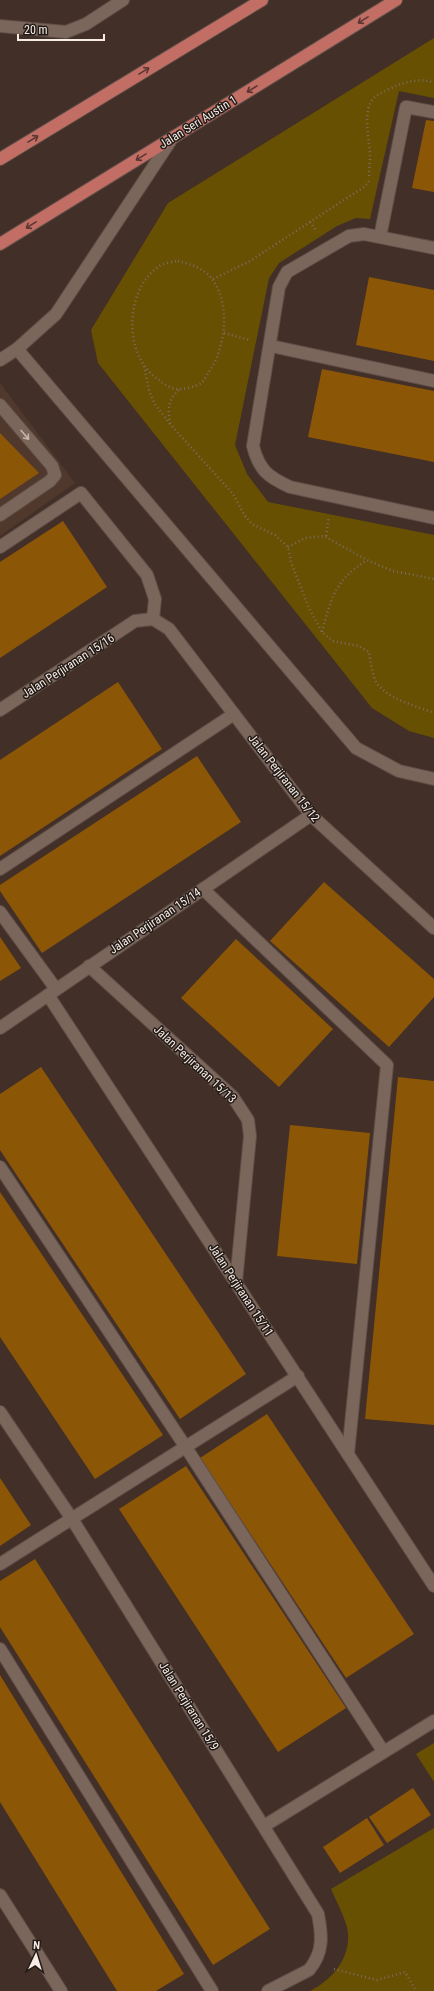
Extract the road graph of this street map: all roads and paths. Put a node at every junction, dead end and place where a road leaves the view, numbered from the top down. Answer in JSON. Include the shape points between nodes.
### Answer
{"nodes":[{"id":1,"x":123,"y":0,"type":"edge"},
{"id":2,"x":262,"y":0,"type":"edge"},
{"id":3,"x":396,"y":0,"type":"edge"},
{"id":4,"x":0,"y":26,"type":"edge"},
{"id":5,"x":434,"y":83,"type":"edge"},
{"id":6,"x":434,"y":112,"type":"edge"},
{"id":7,"x":173,"y":137,"type":"junction"},
{"id":8,"x":0,"y":159,"type":"edge"},
{"id":9,"x":380,"y":237,"type":"junction"},
{"id":10,"x":0,"y":244,"type":"edge"},
{"id":11,"x":434,"y":248,"type":"edge"},
{"id":12,"x":213,"y":279,"type":"junction"},
{"id":13,"x":271,"y":346,"type":"junction"},
{"id":14,"x":17,"y":349,"type":"junction"},
{"id":15,"x":0,"y":360,"type":"edge"},
{"id":16,"x":144,"y":366,"type":"junction"},
{"id":17,"x":434,"y":381,"type":"edge"},
{"id":18,"x":180,"y":389,"type":"junction"},
{"id":19,"x":0,"y":405,"type":"edge"},
{"id":20,"x":170,"y":425,"type":"junction"},
{"id":21,"x":0,"y":515,"type":"edge"},
{"id":22,"x":434,"y":518,"type":"edge"},
{"id":23,"x":0,"y":547,"type":"edge"},
{"id":24,"x":288,"y":547,"type":"junction"},
{"id":25,"x":367,"y":560,"type":"junction"},
{"id":26,"x":434,"y":579,"type":"edge"},
{"id":27,"x":153,"y":618,"type":"junction"},
{"id":28,"x":322,"y":632,"type":"junction"},
{"id":29,"x":0,"y":710,"type":"edge"},
{"id":30,"x":434,"y":713,"type":"edge"},
{"id":31,"x":234,"y":714,"type":"junction"},
{"id":32,"x":434,"y":779,"type":"edge"},
{"id":33,"x":311,"y":815,"type":"junction"},
{"id":34,"x":0,"y":869,"type":"edge"},
{"id":35,"x":203,"y":889,"type":"junction"},
{"id":36,"x":0,"y":912,"type":"edge"},
{"id":37,"x":434,"y":928,"type":"edge"},
{"id":38,"x":89,"y":966,"type":"junction"},
{"id":39,"x":52,"y":992,"type":"junction"},
{"id":40,"x":0,"y":1028,"type":"edge"},
{"id":41,"x":0,"y":1167,"type":"edge"},
{"id":42,"x":236,"y":1282,"type":"junction"},
{"id":43,"x":298,"y":1376,"type":"junction"},
{"id":44,"x":0,"y":1412,"type":"edge"},
{"id":45,"x":185,"y":1446,"type":"junction"},
{"id":46,"x":348,"y":1454,"type":"junction"},
{"id":47,"x":72,"y":1519,"type":"junction"},
{"id":48,"x":0,"y":1564,"type":"edge"},
{"id":49,"x":434,"y":1586,"type":"edge"},
{"id":50,"x":0,"y":1649,"type":"edge"},
{"id":51,"x":434,"y":1721,"type":"edge"},
{"id":52,"x":383,"y":1751,"type":"junction"},
{"id":53,"x":264,"y":1826,"type":"junction"},
{"id":54,"x":0,"y":1895,"type":"edge"},
{"id":55,"x":314,"y":1964,"type":"junction"},
{"id":56,"x":61,"y":1991,"type":"edge"},
{"id":57,"x":212,"y":1991,"type":"edge"},
{"id":58,"x":268,"y":1991,"type":"edge"},
{"id":59,"x":416,"y":1991,"type":"edge"}],
"edges":[{"from":1,"to":4,"type":"street","via":[[86,24],[66,32]]},
{"from":8,"to":2,"type":"main road","one_way":true},
{"from":3,"to":7,"type":"main road","name":"Jalan Seri Austin 1","one_way":true},
{"from":5,"to":12,"type":"path","via":[[422,80],[399,85],[375,97],[369,105],[369,180],[364,187],[250,261]]},
{"from":6,"to":9,"type":"street","via":[[406,107]]},
{"from":7,"to":10,"type":"main road","name":"Jalan Seri Austin 1","one_way":true},
{"from":7,"to":14,"type":"street","via":[[56,314]]},
{"from":9,"to":11,"type":"street"},
{"from":9,"to":13,"type":"street","via":[[364,234],[349,236],[287,272],[279,287]]},
{"from":12,"to":16,"type":"path","via":[[193,265],[178,261],[159,266],[144,279],[134,306],[131,327],[134,348]]},
{"from":12,"to":18,"type":"path","via":[[224,314],[224,333],[213,367],[201,384]]},
{"from":13,"to":17,"type":"street"},
{"from":13,"to":22,"type":"street","via":[[253,446],[257,462],[273,479],[290,487]]},
{"from":14,"to":15,"type":"street"},
{"from":14,"to":32,"type":"street","via":[[356,748],[399,771]]},
{"from":16,"to":18,"type":"path","via":[[162,383]]},
{"from":16,"to":20,"type":"path","via":[[154,403]]},
{"from":18,"to":20,"type":"path","via":[[170,398]]},
{"from":19,"to":21,"type":"street","one_way":true,"via":[[52,466],[55,475]]},
{"from":20,"to":24,"type":"path","via":[[233,494],[252,524],[275,535]]},
{"from":23,"to":27,"type":"street","via":[[81,493],[148,575],[155,600]]},
{"from":24,"to":25,"type":"path","via":[[305,538],[324,536]]},
{"from":24,"to":28,"type":"path","via":[[291,562],[309,608]]},
{"from":25,"to":26,"type":"path","via":[[393,571]]},
{"from":25,"to":28,"type":"path","via":[[348,574],[332,596]]},
{"from":27,"to":29,"type":"street","name":"Jalan Perjiranan 15/16","via":[[135,621]]},
{"from":27,"to":31,"type":"street","name":"Jalan Perjiranan 15/12","via":[[169,629]]},
{"from":28,"to":30,"type":"path","via":[[333,641],[359,646],[369,652],[372,671],[380,687],[395,697]]},
{"from":31,"to":33,"type":"street","name":"Jalan Perjiranan 15/12"},
{"from":31,"to":34,"type":"street"},
{"from":33,"to":35,"type":"street","name":"Jalan Perjiranan 15/14"},
{"from":33,"to":37,"type":"street","name":"Jalan Perjiranan 15/12"},
{"from":35,"to":38,"type":"street","name":"Jalan Perjiranan 15/14"},
{"from":35,"to":46,"type":"street","via":[[387,1065]]},
{"from":36,"to":39,"type":"street","name":"Jalan Perjiranan 15/11"},
{"from":38,"to":39,"type":"street","name":"Jalan Perjiranan 15/14"},
{"from":38,"to":42,"type":"street","name":"Jalan Perjiranan 15/13","via":[[233,1097],[248,1120],[250,1136]]},
{"from":39,"to":40,"type":"street","name":"Jalan Perjiranan 15/14"},
{"from":39,"to":42,"type":"street","name":"Jalan Perjiranan 15/11"},
{"from":41,"to":45,"type":"street"},
{"from":42,"to":43,"type":"street","name":"Jalan Perjiranan 15/11"},
{"from":43,"to":45,"type":"street"},
{"from":43,"to":46,"type":"street","name":"Jalan Perjiranan 15/11"},
{"from":44,"to":47,"type":"street","name":"Jalan Perjiranan 15/9"},
{"from":45,"to":47,"type":"street"},
{"from":45,"to":52,"type":"street"},
{"from":46,"to":49,"type":"street","name":"Jalan Perjiranan 15/11"},
{"from":47,"to":48,"type":"street"},
{"from":47,"to":53,"type":"street","name":"Jalan Perjiranan 15/9"},
{"from":50,"to":57,"type":"street"},
{"from":51,"to":52,"type":"street"},
{"from":52,"to":53,"type":"street"},
{"from":53,"to":55,"type":"street","name":"Jalan Perjiranan 15/9","via":[[318,1914],[322,1933],[321,1948]]},
{"from":54,"to":56,"type":"street"},
{"from":55,"to":58,"type":"street","via":[[309,1970]]},
{"from":55,"to":59,"type":"path","via":[[377,1980],[405,1972]]}]}
